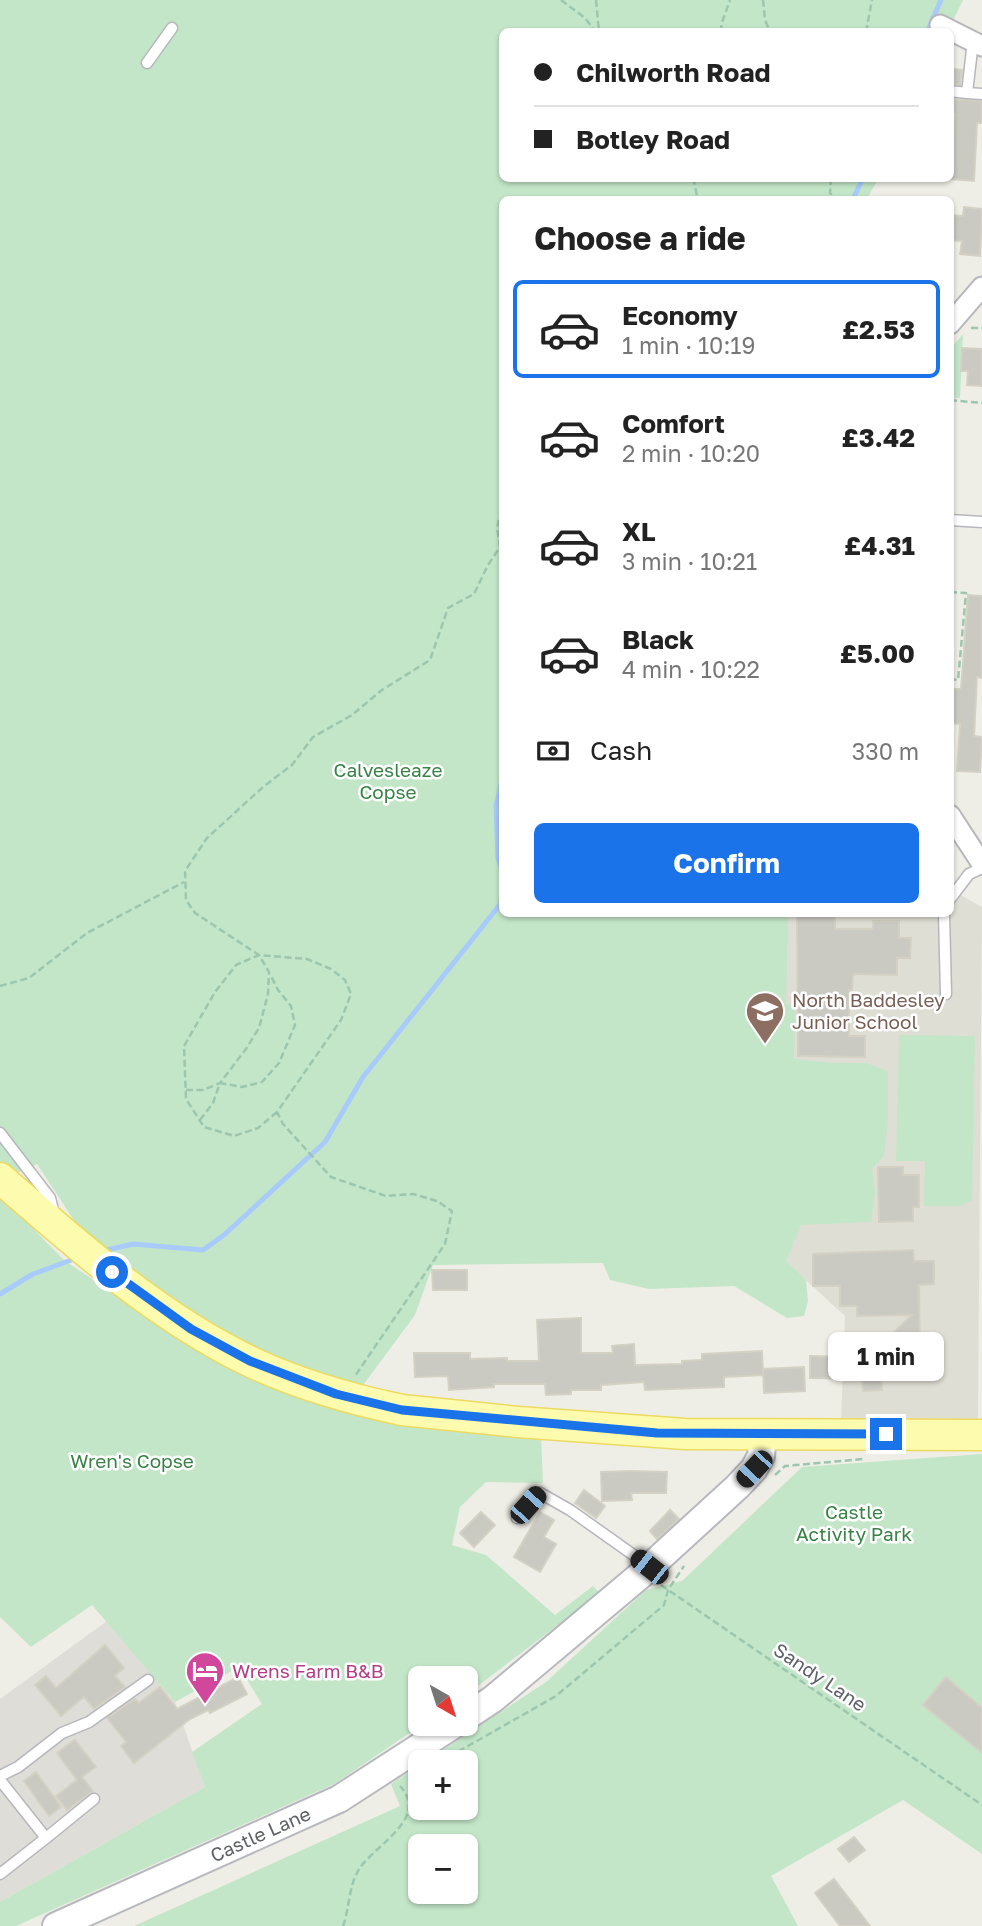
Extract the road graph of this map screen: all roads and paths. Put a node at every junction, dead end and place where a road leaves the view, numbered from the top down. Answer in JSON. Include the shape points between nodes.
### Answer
{"nodes":[{"id":1,"x":561,"y":0,"type":"edge"},
{"id":2,"x":596,"y":0,"type":"edge"},
{"id":3,"x":730,"y":0,"type":"edge"},
{"id":4,"x":763,"y":0,"type":"edge"},
{"id":5,"x":872,"y":0,"type":"edge"},
{"id":6,"x":940,"y":25,"type":"dead end"},
{"id":7,"x":172,"y":28,"type":"dead end"},
{"id":8,"x":594,"y":28,"type":"edge"},
{"id":9,"x":598,"y":28,"type":"edge"},
{"id":10,"x":721,"y":28,"type":"edge"},
{"id":11,"x":768,"y":28,"type":"edge"},
{"id":12,"x":867,"y":28,"type":"edge"},
{"id":13,"x":946,"y":28,"type":"edge"},
{"id":14,"x":954,"y":32,"type":"edge"},
{"id":15,"x":977,"y":43,"type":"edge"},
{"id":16,"x":147,"y":63,"type":"dead end"},
{"id":17,"x":954,"y":91,"type":"edge"},
{"id":18,"x":967,"y":93,"type":"junction"},
{"id":19,"x":982,"y":94,"type":"edge"},
{"id":20,"x":982,"y":287,"type":"edge"},
{"id":21,"x":954,"y":319,"type":"edge"},
{"id":22,"x":954,"y":400,"type":"edge"},
{"id":23,"x":982,"y":402,"type":"edge"},
{"id":24,"x":499,"y":519,"type":"edge"},
{"id":25,"x":954,"y":520,"type":"edge"},
{"id":26,"x":982,"y":522,"type":"edge"},
{"id":27,"x":499,"y":541,"type":"edge"},
{"id":28,"x":499,"y":548,"type":"edge"},
{"id":29,"x":954,"y":592,"type":"edge"},
{"id":30,"x":954,"y":680,"type":"edge"},
{"id":31,"x":954,"y":821,"type":"edge"},
{"id":32,"x":982,"y":866,"type":"edge"},
{"id":33,"x":184,"y":882,"type":"junction"},
{"id":34,"x":954,"y":894,"type":"edge"},
{"id":35,"x":944,"y":917,"type":"edge"},
{"id":36,"x":258,"y":955,"type":"junction"},
{"id":37,"x":270,"y":972,"type":"junction"},
{"id":38,"x":0,"y":986,"type":"edge"},
{"id":39,"x":946,"y":993,"type":"dead end"},
{"id":40,"x":220,"y":1083,"type":"junction"},
{"id":41,"x":186,"y":1090,"type":"junction"},
{"id":42,"x":277,"y":1112,"type":"junction"},
{"id":43,"x":200,"y":1120,"type":"junction"},
{"id":44,"x":0,"y":1133,"type":"edge"},
{"id":45,"x":0,"y":1178,"type":"edge"},
{"id":46,"x":58,"y":1228,"type":"junction"},
{"id":47,"x":346,"y":1396,"type":"junction"},
{"id":48,"x":762,"y":1435,"type":"junction"},
{"id":49,"x":982,"y":1435,"type":"edge"},
{"id":50,"x":869,"y":1459,"type":"dead end"},
{"id":51,"x":767,"y":1483,"type":"dead end"},
{"id":52,"x":517,"y":1518,"type":"dead end"},
{"id":53,"x":687,"y":1562,"type":"dead end"},
{"id":54,"x":646,"y":1570,"type":"junction"},
{"id":55,"x":668,"y":1590,"type":"junction"},
{"id":56,"x":148,"y":1680,"type":"dead end"},
{"id":57,"x":478,"y":1709,"type":"edge"},
{"id":58,"x":436,"y":1736,"type":"edge"},
{"id":59,"x":461,"y":1750,"type":"edge"},
{"id":60,"x":373,"y":1777,"type":"junction"},
{"id":61,"x":0,"y":1778,"type":"edge"},
{"id":62,"x":94,"y":1799,"type":"dead end"},
{"id":63,"x":982,"y":1805,"type":"edge"},
{"id":64,"x":46,"y":1838,"type":"junction"},
{"id":65,"x":0,"y":1874,"type":"edge"},
{"id":66,"x":56,"y":1926,"type":"edge"},
{"id":67,"x":343,"y":1926,"type":"edge"}],
"edges":[{"from":1,"to":8,"type":"path"},
{"from":2,"to":9,"type":"path"},
{"from":3,"to":10,"type":"path"},
{"from":4,"to":11,"type":"path"},
{"from":5,"to":12,"type":"path"},
{"from":6,"to":13,"type":"street"},
{"from":7,"to":16,"type":"lane"},
{"from":14,"to":15,"type":"street"},
{"from":15,"to":18,"type":"lane"},
{"from":17,"to":18,"type":"lane"},
{"from":18,"to":19,"type":"lane"},
{"from":20,"to":21,"type":"street"},
{"from":22,"to":23,"type":"path"},
{"from":24,"to":27,"type":"path"},
{"from":25,"to":26,"type":"lane"},
{"from":28,"to":33,"type":"path","via":[[474,594],[448,608],[430,660],[313,737],[292,765],[207,838],[185,871]]},
{"from":29,"to":30,"type":"path","via":[[966,593],[958,680]]},
{"from":31,"to":32,"type":"street"},
{"from":32,"to":34,"type":"lane"},
{"from":33,"to":36,"type":"path","via":[[186,900],[195,914]]},
{"from":33,"to":38,"type":"path","via":[[87,933],[29,978]]},
{"from":35,"to":39,"type":"lane"},
{"from":36,"to":37,"type":"path"},
{"from":36,"to":41,"type":"path","via":[[236,965],[184,1046]]},
{"from":36,"to":42,"type":"path","via":[[307,959],[331,969],[351,994],[341,1020]]},
{"from":37,"to":40,"type":"path","via":[[259,1028]]},
{"from":37,"to":40,"type":"path","via":[[291,1006],[295,1025],[279,1063],[262,1082],[242,1087]]},
{"from":40,"to":41,"type":"path"},
{"from":40,"to":43,"type":"path"},
{"from":41,"to":43,"type":"path","via":[[186,1099]]},
{"from":42,"to":43,"type":"path","via":[[258,1128],[234,1136],[204,1127]]},
{"from":42,"to":47,"type":"path","via":[[331,1177],[386,1196],[413,1195],[437,1201],[452,1211],[444,1244]]},
{"from":44,"to":46,"type":"lane","via":[[50,1198]]},
{"from":45,"to":46,"type":"main road"},
{"from":46,"to":47,"type":"main road","via":[[191,1329],[274,1372]]},
{"from":47,"to":48,"type":"main road","via":[[402,1410],[657,1433]]},
{"from":48,"to":49,"type":"main road"},
{"from":48,"to":54,"type":"street","via":[[761,1456],[754,1469]]},
{"from":50,"to":51,"type":"path","via":[[785,1466]]},
{"from":52,"to":54,"type":"lane","via":[[540,1493],[570,1510]]},
{"from":53,"to":55,"type":"path"},
{"from":54,"to":55,"type":"path","name":"Sandy Lane"},
{"from":54,"to":57,"type":"street"},
{"from":55,"to":59,"type":"path","via":[[664,1605],[556,1696]]},
{"from":55,"to":63,"type":"path","name":"Sandy Lane"},
{"from":56,"to":61,"type":"lane"},
{"from":58,"to":60,"type":"street","name":"Castle Lane"},
{"from":60,"to":66,"type":"street","name":"Castle Lane","via":[[339,1799]]},
{"from":60,"to":67,"type":"path","via":[[400,1786],[409,1799],[409,1810],[392,1838],[357,1872]]},
{"from":61,"to":64,"type":"lane"},
{"from":62,"to":64,"type":"lane"},
{"from":64,"to":65,"type":"lane"}]}
